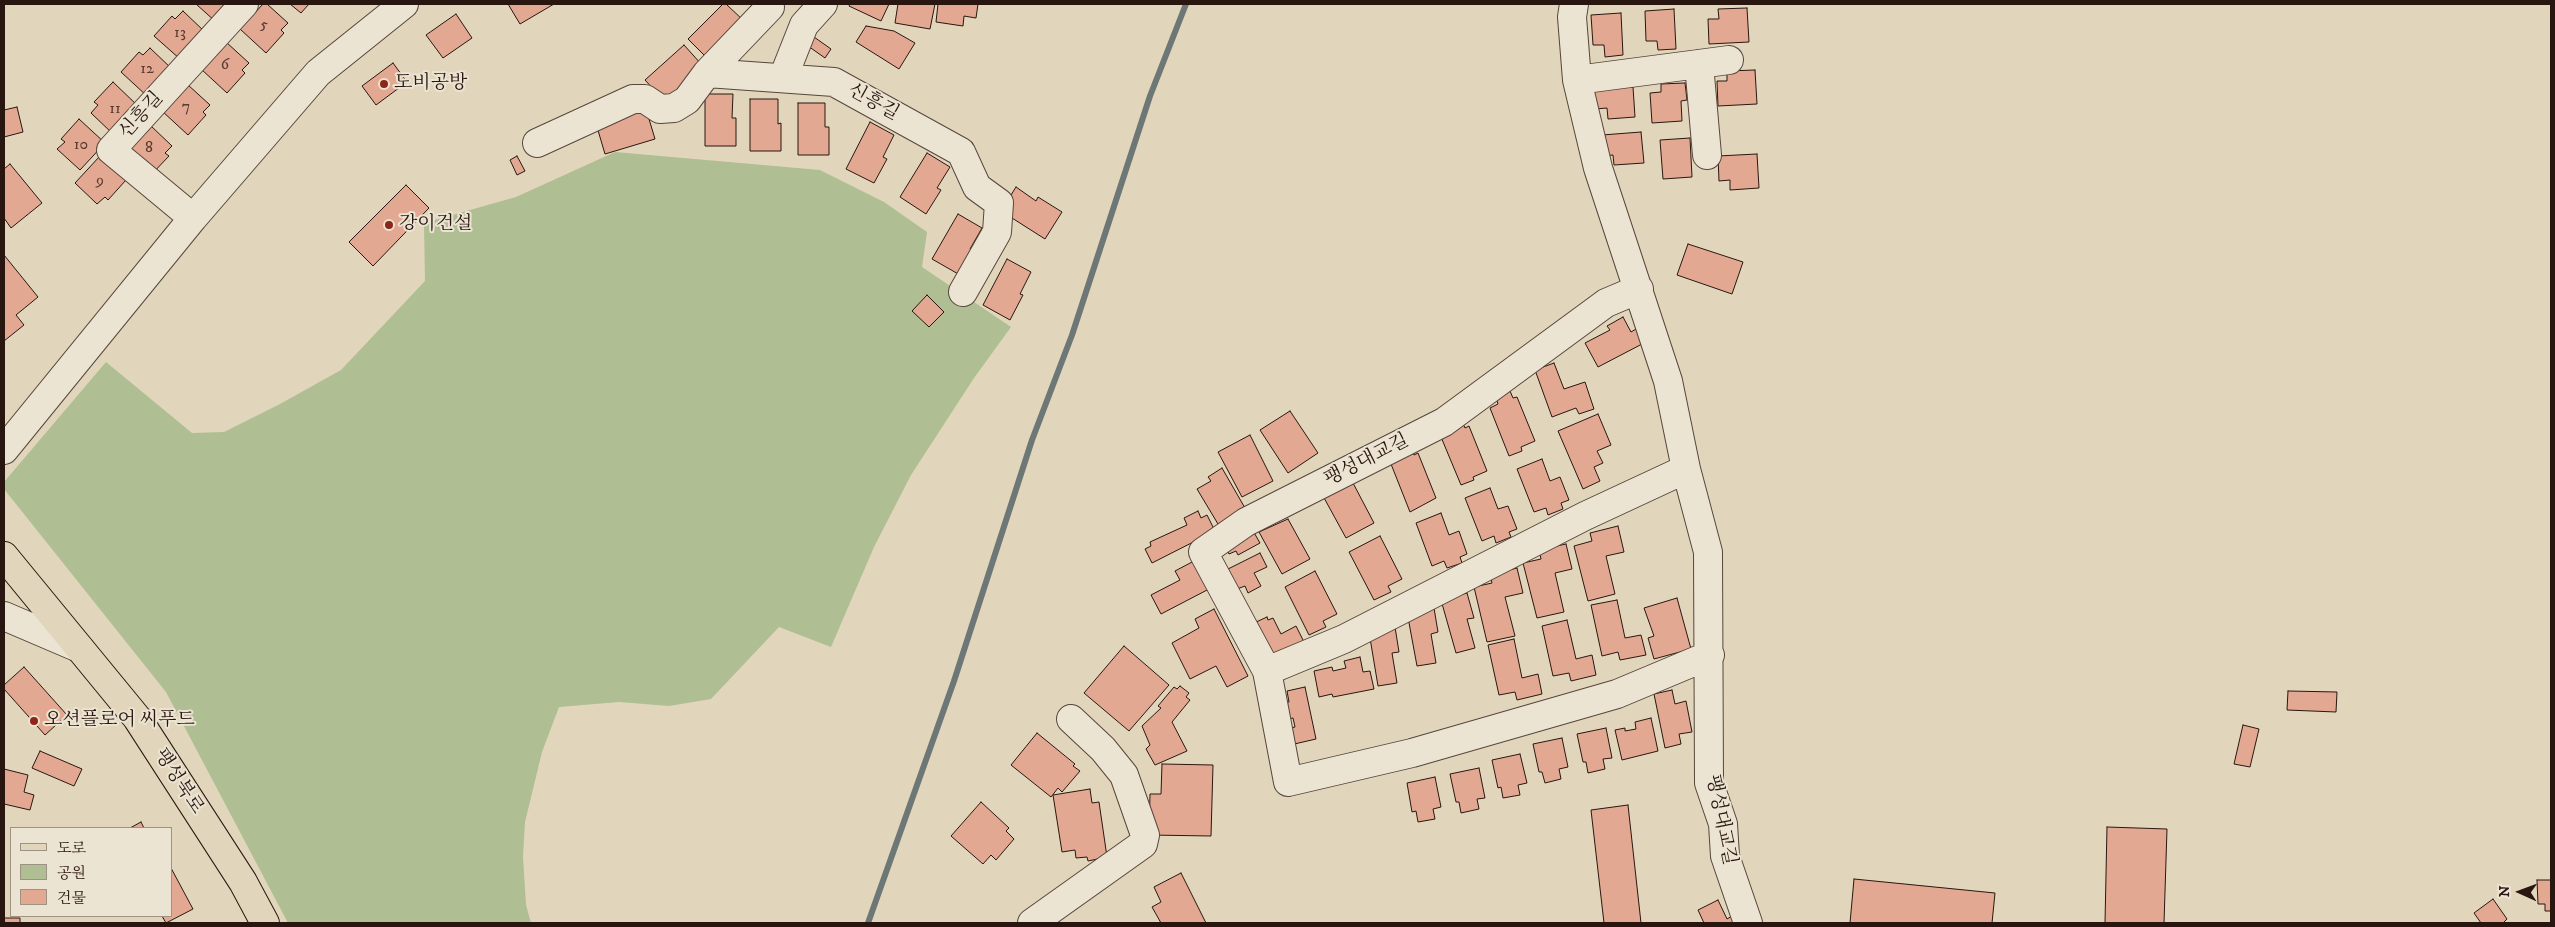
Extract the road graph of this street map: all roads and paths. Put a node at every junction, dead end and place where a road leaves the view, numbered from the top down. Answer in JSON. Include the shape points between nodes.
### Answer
{"nodes":[{"id":1,"x":244,"y":4,"type":"edge"},
{"id":2,"x":404,"y":4,"type":"edge"},
{"id":3,"x":823,"y":4,"type":"edge"},
{"id":4,"x":1574,"y":4,"type":"edge"},
{"id":5,"x":767,"y":5,"type":"edge"},
{"id":6,"x":804,"y":25,"type":"junction"},
{"id":7,"x":1729,"y":60,"type":"dead end"},
{"id":8,"x":1699,"y":64,"type":"junction"},
{"id":9,"x":707,"y":74,"type":"junction"},
{"id":10,"x":783,"y":78,"type":"junction"},
{"id":11,"x":1577,"y":80,"type":"junction"},
{"id":12,"x":537,"y":143,"type":"dead end"},
{"id":13,"x":1707,"y":156,"type":"dead end"},
{"id":14,"x":193,"y":218,"type":"junction"},
{"id":15,"x":1639,"y":289,"type":"junction"},
{"id":16,"x":963,"y":292,"type":"dead end"},
{"id":17,"x":4,"y":450,"type":"edge"},
{"id":18,"x":1686,"y":469,"type":"junction"},
{"id":19,"x":4,"y":556,"type":"edge"},
{"id":20,"x":4,"y":616,"type":"edge"},
{"id":21,"x":79,"y":648,"type":"junction"},
{"id":22,"x":1710,"y":655,"type":"junction"},
{"id":23,"x":1267,"y":671,"type":"junction"},
{"id":24,"x":1071,"y":719,"type":"dead end"},
{"id":25,"x":265,"y":923,"type":"edge"},
{"id":26,"x":1032,"y":923,"type":"edge"},
{"id":27,"x":1748,"y":923,"type":"edge"}],
"edges":[{"from":1,"to":14,"type":"street","name":"신흥길","via":[[111,150]]},
{"from":2,"to":14,"type":"street","via":[[318,73]]},
{"from":3,"to":6,"type":"street"},
{"from":4,"to":11,"type":"street","via":[[1572,17]]},
{"from":5,"to":6,"type":"street"},
{"from":5,"to":9,"type":"street"},
{"from":6,"to":10,"type":"street"},
{"from":7,"to":8,"type":"street"},
{"from":8,"to":11,"type":"street"},
{"from":8,"to":13,"type":"street"},
{"from":9,"to":10,"type":"street","name":"신흥길"},
{"from":9,"to":12,"type":"street","via":[[687,100],[674,108],[660,109],[645,99],[633,99]]},
{"from":10,"to":16,"type":"street","name":"신흥길","via":[[834,82],[962,152],[977,188],[999,202],[997,232]]},
{"from":11,"to":15,"type":"street","name":"팽성대교길","via":[[1598,168]]},
{"from":14,"to":17,"type":"street"},
{"from":15,"to":18,"type":"street","name":"팽성대교길","via":[[1668,381]]},
{"from":15,"to":23,"type":"street","name":"팽성대교길","via":[[1606,303],[1444,422],[1246,522],[1203,552]]},
{"from":18,"to":22,"type":"street","name":"팽성대교길","via":[[1708,552]]},
{"from":18,"to":23,"type":"street","via":[[1585,516],[1344,639]]},
{"from":19,"to":21,"type":"main road","name":"팽성북로"},
{"from":20,"to":21,"type":"street"},
{"from":21,"to":25,"type":"main road","name":"팽성북로","via":[[137,718],[243,882]]},
{"from":22,"to":23,"type":"street","name":"팽성대교길","via":[[1617,694],[1412,753],[1288,782]]},
{"from":22,"to":27,"type":"street","name":"팽성대교길","via":[[1709,783],[1723,824],[1725,856]]},
{"from":24,"to":26,"type":"street","via":[[1103,749],[1124,776],[1145,835],[1143,844]]}]}
